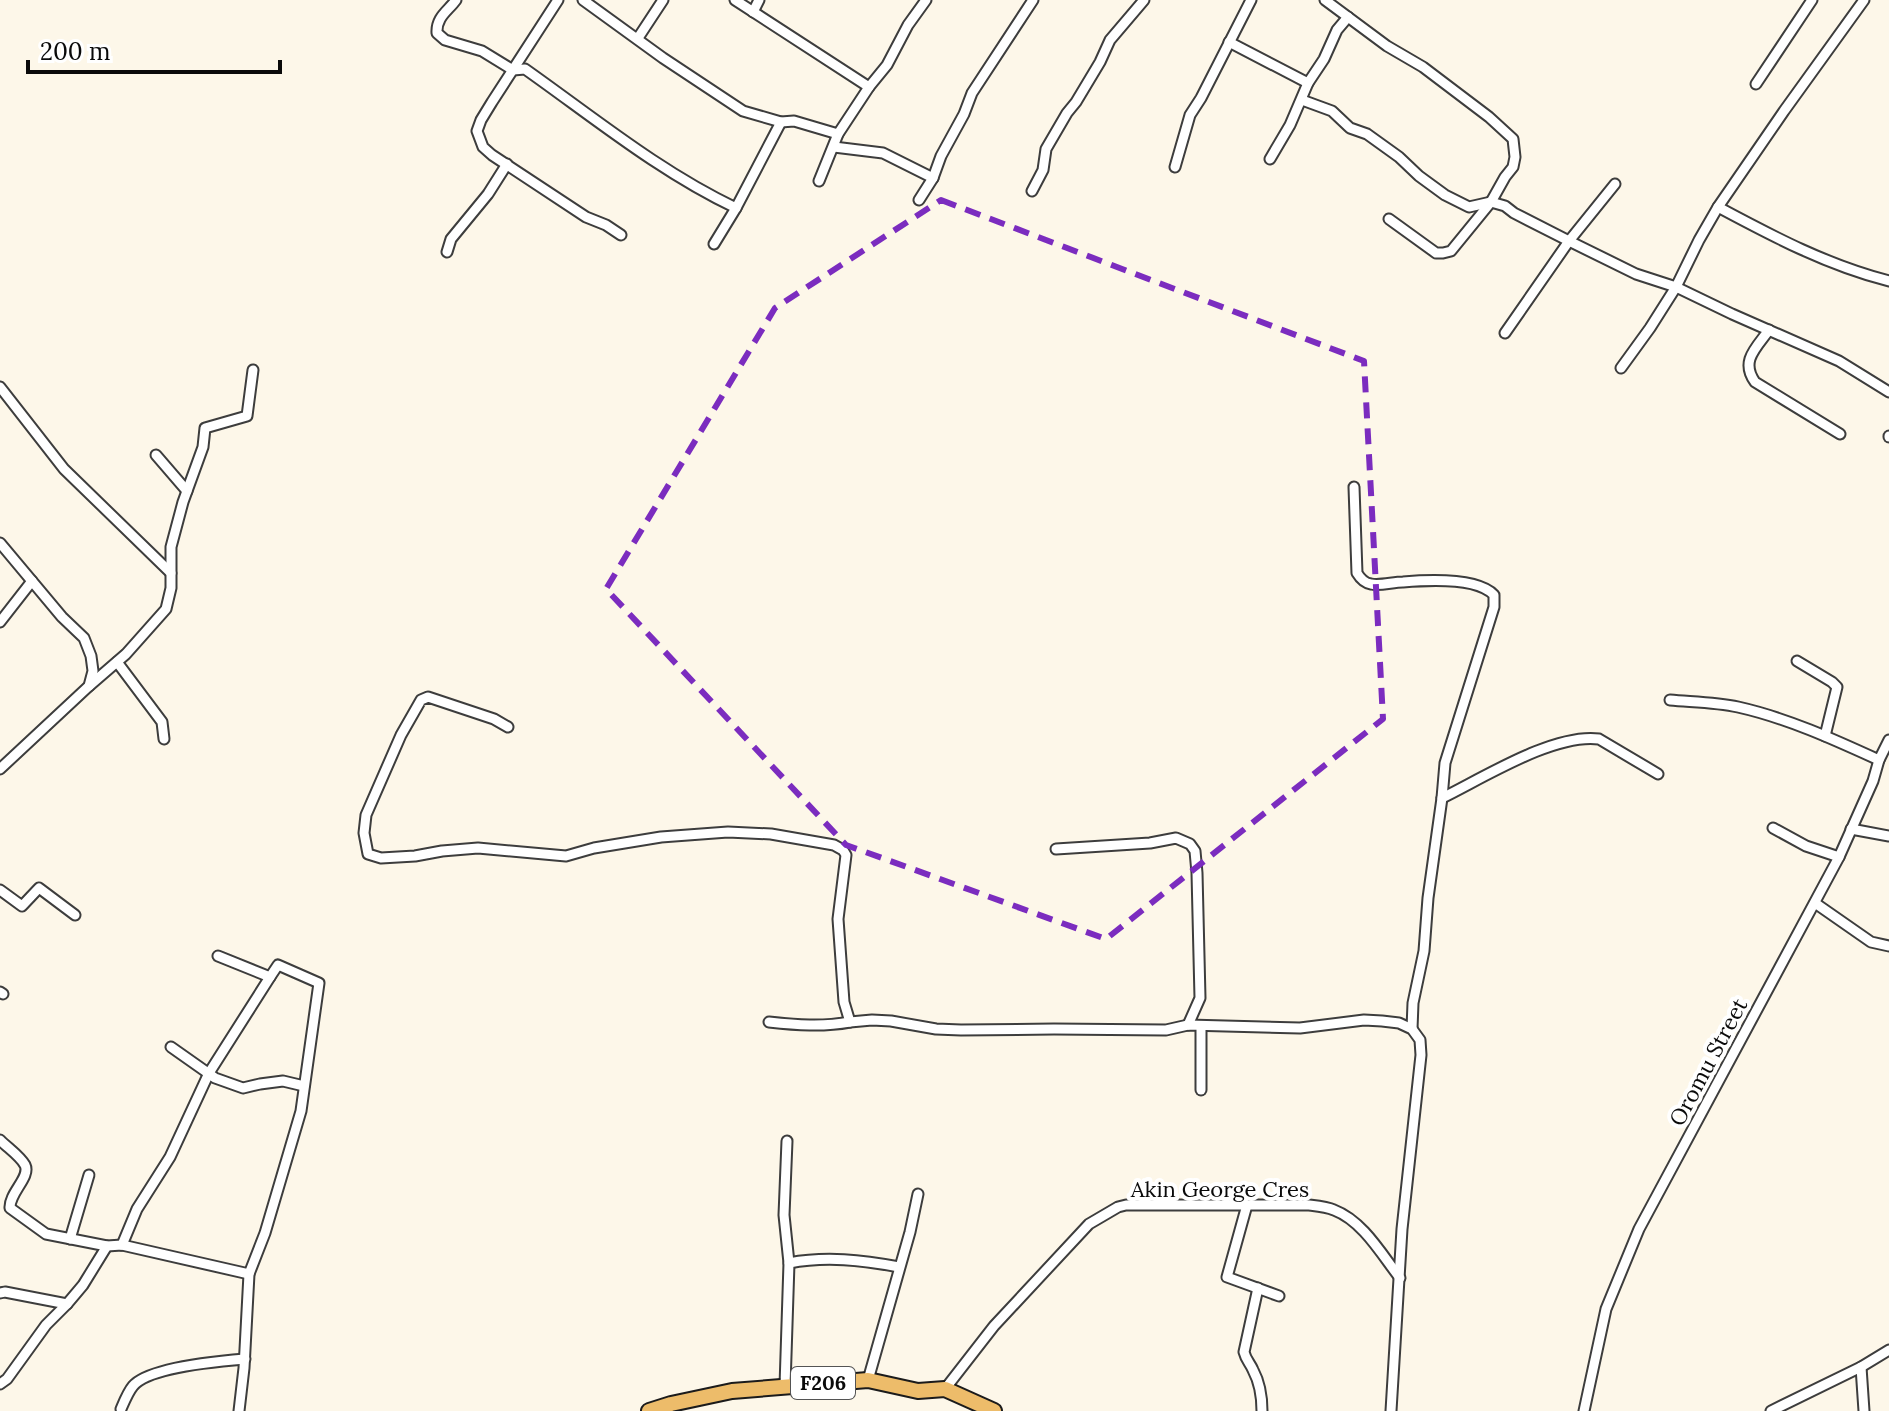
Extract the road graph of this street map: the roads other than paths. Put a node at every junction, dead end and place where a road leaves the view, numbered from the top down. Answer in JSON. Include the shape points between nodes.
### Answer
{"nodes":[{"id":1,"x":456,"y":0,"type":"edge"},
{"id":2,"x":558,"y":0,"type":"edge"},
{"id":3,"x":583,"y":0,"type":"edge"},
{"id":4,"x":663,"y":0,"type":"edge"},
{"id":5,"x":735,"y":0,"type":"edge"},
{"id":6,"x":759,"y":0,"type":"edge"},
{"id":7,"x":926,"y":0,"type":"edge"},
{"id":8,"x":1033,"y":0,"type":"edge"},
{"id":9,"x":1144,"y":0,"type":"edge"},
{"id":10,"x":1251,"y":0,"type":"edge"},
{"id":11,"x":1325,"y":0,"type":"edge"},
{"id":12,"x":1812,"y":0,"type":"edge"},
{"id":13,"x":1864,"y":0,"type":"edge"},
{"id":14,"x":753,"y":12,"type":"junction"},
{"id":15,"x":1348,"y":17,"type":"junction"},
{"id":16,"x":638,"y":38,"type":"junction"},
{"id":17,"x":1229,"y":42,"type":"junction"},
{"id":18,"x":513,"y":70,"type":"junction"},
{"id":19,"x":1308,"y":83,"type":"junction"},
{"id":20,"x":1756,"y":84,"type":"dead end"},
{"id":21,"x":869,"y":87,"type":"junction"},
{"id":22,"x":1302,"y":100,"type":"junction"},
{"id":23,"x":781,"y":122,"type":"junction"},
{"id":24,"x":838,"y":134,"type":"junction"},
{"id":25,"x":834,"y":147,"type":"junction"},
{"id":26,"x":1270,"y":159,"type":"dead end"},
{"id":27,"x":507,"y":164,"type":"junction"},
{"id":28,"x":1175,"y":167,"type":"dead end"},
{"id":29,"x":933,"y":178,"type":"junction"},
{"id":30,"x":819,"y":181,"type":"dead end"},
{"id":31,"x":1615,"y":184,"type":"dead end"},
{"id":32,"x":1032,"y":191,"type":"dead end"},
{"id":33,"x":919,"y":200,"type":"dead end"},
{"id":34,"x":1491,"y":202,"type":"junction"},
{"id":35,"x":1718,"y":207,"type":"junction"},
{"id":36,"x":736,"y":208,"type":"junction"},
{"id":37,"x":1389,"y":219,"type":"dead end"},
{"id":38,"x":621,"y":235,"type":"dead end"},
{"id":39,"x":1569,"y":241,"type":"junction"},
{"id":40,"x":714,"y":244,"type":"dead end"},
{"id":41,"x":447,"y":252,"type":"dead end"},
{"id":42,"x":1889,"y":281,"type":"edge"},
{"id":43,"x":1676,"y":287,"type":"junction"},
{"id":44,"x":1769,"y":330,"type":"junction"},
{"id":45,"x":1505,"y":333,"type":"dead end"},
{"id":46,"x":1621,"y":368,"type":"dead end"},
{"id":47,"x":253,"y":370,"type":"dead end"},
{"id":48,"x":0,"y":387,"type":"edge"},
{"id":49,"x":1889,"y":392,"type":"edge"},
{"id":50,"x":1840,"y":434,"type":"dead end"},
{"id":51,"x":156,"y":455,"type":"dead end"},
{"id":52,"x":1354,"y":487,"type":"dead end"},
{"id":53,"x":187,"y":491,"type":"junction"},
{"id":54,"x":0,"y":543,"type":"edge"},
{"id":55,"x":171,"y":573,"type":"junction"},
{"id":56,"x":32,"y":581,"type":"junction"},
{"id":57,"x":0,"y":622,"type":"edge"},
{"id":58,"x":1797,"y":661,"type":"dead end"},
{"id":59,"x":117,"y":662,"type":"junction"},
{"id":60,"x":89,"y":686,"type":"junction"},
{"id":61,"x":1670,"y":700,"type":"dead end"},
{"id":62,"x":508,"y":727,"type":"dead end"},
{"id":63,"x":1825,"y":736,"type":"junction"},
{"id":64,"x":164,"y":739,"type":"dead end"},
{"id":65,"x":1889,"y":740,"type":"edge"},
{"id":66,"x":1879,"y":760,"type":"junction"},
{"id":67,"x":0,"y":769,"type":"edge"},
{"id":68,"x":1658,"y":774,"type":"dead end"},
{"id":69,"x":1442,"y":798,"type":"junction"},
{"id":70,"x":1773,"y":828,"type":"dead end"},
{"id":71,"x":1851,"y":829,"type":"junction"},
{"id":72,"x":1889,"y":836,"type":"edge"},
{"id":73,"x":1056,"y":849,"type":"dead end"},
{"id":74,"x":1839,"y":857,"type":"junction"},
{"id":75,"x":0,"y":890,"type":"edge"},
{"id":76,"x":1815,"y":903,"type":"junction"},
{"id":77,"x":75,"y":915,"type":"dead end"},
{"id":78,"x":1889,"y":946,"type":"edge"},
{"id":79,"x":218,"y":956,"type":"dead end"},
{"id":80,"x":270,"y":977,"type":"junction"},
{"id":81,"x":769,"y":1022,"type":"dead end"},
{"id":82,"x":850,"y":1022,"type":"junction"},
{"id":83,"x":1188,"y":1025,"type":"junction"},
{"id":84,"x":1201,"y":1026,"type":"junction"},
{"id":85,"x":1412,"y":1029,"type":"junction"},
{"id":86,"x":171,"y":1047,"type":"dead end"},
{"id":87,"x":209,"y":1073,"type":"junction"},
{"id":88,"x":304,"y":1086,"type":"junction"},
{"id":89,"x":1201,"y":1090,"type":"dead end"},
{"id":90,"x":0,"y":1140,"type":"edge"},
{"id":91,"x":787,"y":1141,"type":"dead end"},
{"id":92,"x":89,"y":1175,"type":"dead end"},
{"id":93,"x":918,"y":1194,"type":"dead end"},
{"id":94,"x":1247,"y":1205,"type":"junction"},
{"id":95,"x":70,"y":1239,"type":"junction"},
{"id":96,"x":122,"y":1245,"type":"junction"},
{"id":97,"x":107,"y":1246,"type":"junction"},
{"id":98,"x":789,"y":1263,"type":"junction"},
{"id":99,"x":899,"y":1267,"type":"junction"},
{"id":100,"x":249,"y":1274,"type":"junction"},
{"id":101,"x":1400,"y":1278,"type":"junction"},
{"id":102,"x":1258,"y":1288,"type":"junction"},
{"id":103,"x":0,"y":1293,"type":"edge"},
{"id":104,"x":1279,"y":1296,"type":"dead end"},
{"id":105,"x":67,"y":1304,"type":"junction"},
{"id":106,"x":1889,"y":1350,"type":"edge"},
{"id":107,"x":245,"y":1359,"type":"junction"},
{"id":108,"x":1861,"y":1367,"type":"junction"},
{"id":109,"x":868,"y":1380,"type":"junction"},
{"id":110,"x":0,"y":1384,"type":"edge"},
{"id":111,"x":785,"y":1386,"type":"junction"},
{"id":112,"x":945,"y":1389,"type":"junction"},
{"id":113,"x":121,"y":1409,"type":"dead end"},
{"id":114,"x":239,"y":1411,"type":"edge"},
{"id":115,"x":649,"y":1411,"type":"edge"},
{"id":116,"x":994,"y":1411,"type":"edge"},
{"id":117,"x":1262,"y":1411,"type":"edge"},
{"id":118,"x":1391,"y":1411,"type":"edge"},
{"id":119,"x":1584,"y":1411,"type":"edge"},
{"id":120,"x":1771,"y":1411,"type":"edge"},
{"id":121,"x":1864,"y":1411,"type":"edge"}],
"edges":[{"from":1,"to":18,"type":"street","via":[[442,14],[437,33]]},
{"from":2,"to":18,"type":"street"},
{"from":3,"to":16,"type":"street"},
{"from":4,"to":16,"type":"street"},
{"from":5,"to":14,"type":"street"},
{"from":6,"to":14,"type":"street"},
{"from":7,"to":21,"type":"street"},
{"from":8,"to":29,"type":"street","via":[[972,93]]},
{"from":9,"to":32,"type":"street","via":[[1110,40],[1067,113],[1046,149]]},
{"from":10,"to":17,"type":"street"},
{"from":11,"to":15,"type":"street"},
{"from":12,"to":20,"type":"street"},
{"from":13,"to":35,"type":"street"},
{"from":14,"to":21,"type":"street"},
{"from":15,"to":19,"type":"street"},
{"from":15,"to":34,"type":"street","via":[[1423,67],[1513,139],[1513,167]]},
{"from":16,"to":23,"type":"street","via":[[743,111]]},
{"from":17,"to":19,"type":"street"},
{"from":17,"to":28,"type":"street","via":[[1190,115]]},
{"from":18,"to":27,"type":"street","via":[[477,131],[483,147]]},
{"from":18,"to":36,"type":"street","via":[[525,69],[640,151]]},
{"from":19,"to":22,"type":"street"},
{"from":21,"to":24,"type":"street"},
{"from":22,"to":26,"type":"street"},
{"from":22,"to":34,"type":"street","via":[[1332,111],[1350,128],[1367,134],[1445,195],[1469,207]]},
{"from":23,"to":24,"type":"street"},
{"from":23,"to":36,"type":"street"},
{"from":24,"to":25,"type":"street"},
{"from":25,"to":29,"type":"street","via":[[883,153]]},
{"from":25,"to":30,"type":"street"},
{"from":27,"to":38,"type":"street"},
{"from":27,"to":41,"type":"street","via":[[451,239]]},
{"from":29,"to":33,"type":"street"},
{"from":31,"to":39,"type":"street"},
{"from":34,"to":37,"type":"street","via":[[1454,248],[1443,253]]},
{"from":34,"to":39,"type":"street"},
{"from":35,"to":42,"type":"street","via":[[1780,241]]},
{"from":35,"to":43,"type":"street"},
{"from":36,"to":40,"type":"street"},
{"from":39,"to":43,"type":"street"},
{"from":39,"to":45,"type":"street"},
{"from":43,"to":44,"type":"street"},
{"from":43,"to":46,"type":"street"},
{"from":44,"to":49,"type":"street","via":[[1839,361]]},
{"from":44,"to":50,"type":"street","via":[[1749,359],[1748,372],[1755,382]]},
{"from":47,"to":53,"type":"street","via":[[247,416],[205,428]]},
{"from":48,"to":55,"type":"street","via":[[64,469]]},
{"from":51,"to":53,"type":"street"},
{"from":52,"to":69,"type":"street","via":[[1357,573],[1362,580],[1370,585],[1452,581],[1487,587],[1494,595],[1445,763]]},
{"from":53,"to":55,"type":"street","via":[[171,547]]},
{"from":54,"to":56,"type":"street"},
{"from":55,"to":59,"type":"street","via":[[166,609]]},
{"from":56,"to":57,"type":"street"},
{"from":56,"to":60,"type":"street","via":[[84,638],[93,671]]},
{"from":58,"to":63,"type":"street","via":[[1837,687]]},
{"from":59,"to":60,"type":"street"},
{"from":59,"to":64,"type":"street","via":[[162,722]]},
{"from":60,"to":67,"type":"street"},
{"from":61,"to":63,"type":"street","via":[[1736,707]]},
{"from":62,"to":82,"type":"street","via":[[428,697],[418,702],[366,815],[368,854],[381,858],[478,848],[566,856],[661,837],[728,832],[834,845],[846,855],[838,919]]},
{"from":63,"to":66,"type":"street"},
{"from":65,"to":66,"type":"street","name":"Oromu Street"},
{"from":66,"to":71,"type":"street","name":"Oromu Street"},
{"from":68,"to":69,"type":"street","via":[[1589,737],[1537,750]]},
{"from":69,"to":85,"type":"street"},
{"from":70,"to":74,"type":"street"},
{"from":71,"to":72,"type":"street"},
{"from":71,"to":74,"type":"street","name":"Oromu Street"},
{"from":73,"to":83,"type":"street","via":[[1176,838],[1190,844],[1197,873],[1200,998]]},
{"from":74,"to":76,"type":"street","name":"Oromu Street"},
{"from":75,"to":77,"type":"street","via":[[22,906],[39,888]]},
{"from":76,"to":78,"type":"street","via":[[1871,942]]},
{"from":76,"to":119,"type":"street","name":"Oromu Street","via":[[1639,1229],[1606,1309]]},
{"from":79,"to":80,"type":"street"},
{"from":80,"to":87,"type":"street"},
{"from":80,"to":88,"type":"street","via":[[278,965],[319,983]]},
{"from":81,"to":82,"type":"street"},
{"from":82,"to":83,"type":"street","via":[[961,1030],[1166,1030]]},
{"from":83,"to":84,"type":"street"},
{"from":84,"to":85,"type":"street","via":[[1300,1028],[1364,1020]]},
{"from":84,"to":89,"type":"street"},
{"from":85,"to":101,"type":"street","via":[[1421,1055]]},
{"from":86,"to":87,"type":"street"},
{"from":87,"to":88,"type":"street","via":[[243,1088],[283,1081]]},
{"from":87,"to":96,"type":"street"},
{"from":88,"to":100,"type":"street","via":[[301,1111]]},
{"from":90,"to":95,"type":"street","via":[[27,1169],[10,1208],[46,1234]]},
{"from":91,"to":98,"type":"street","via":[[784,1215]]},
{"from":92,"to":95,"type":"street"},
{"from":93,"to":99,"type":"street"},
{"from":94,"to":101,"type":"street","name":"Akin George Cres","via":[[1334,1210],[1367,1235]]},
{"from":94,"to":102,"type":"street","via":[[1227,1277]]},
{"from":94,"to":112,"type":"street","name":"Akin George Cres","via":[[1126,1205],[1102,1215],[994,1326]]},
{"from":95,"to":97,"type":"street"},
{"from":96,"to":97,"type":"street"},
{"from":96,"to":100,"type":"street"},
{"from":97,"to":105,"type":"street"},
{"from":98,"to":99,"type":"street","via":[[843,1259]]},
{"from":98,"to":111,"type":"street"},
{"from":99,"to":109,"type":"street"},
{"from":100,"to":107,"type":"street"},
{"from":101,"to":118,"type":"street"},
{"from":102,"to":104,"type":"street"},
{"from":102,"to":117,"type":"street","via":[[1244,1352]]},
{"from":103,"to":105,"type":"street"},
{"from":105,"to":110,"type":"street"},
{"from":106,"to":108,"type":"street"},
{"from":107,"to":113,"type":"street","via":[[202,1362],[152,1375],[134,1384]]},
{"from":107,"to":114,"type":"street"},
{"from":108,"to":120,"type":"street"},
{"from":108,"to":121,"type":"street"},
{"from":109,"to":111,"type":"main road","number":"F206"},
{"from":109,"to":112,"type":"main road","number":"F206","via":[[918,1391]]},
{"from":111,"to":115,"type":"main road","number":"F206","via":[[705,1396]]},
{"from":112,"to":116,"type":"main road","number":"F206"}]}
